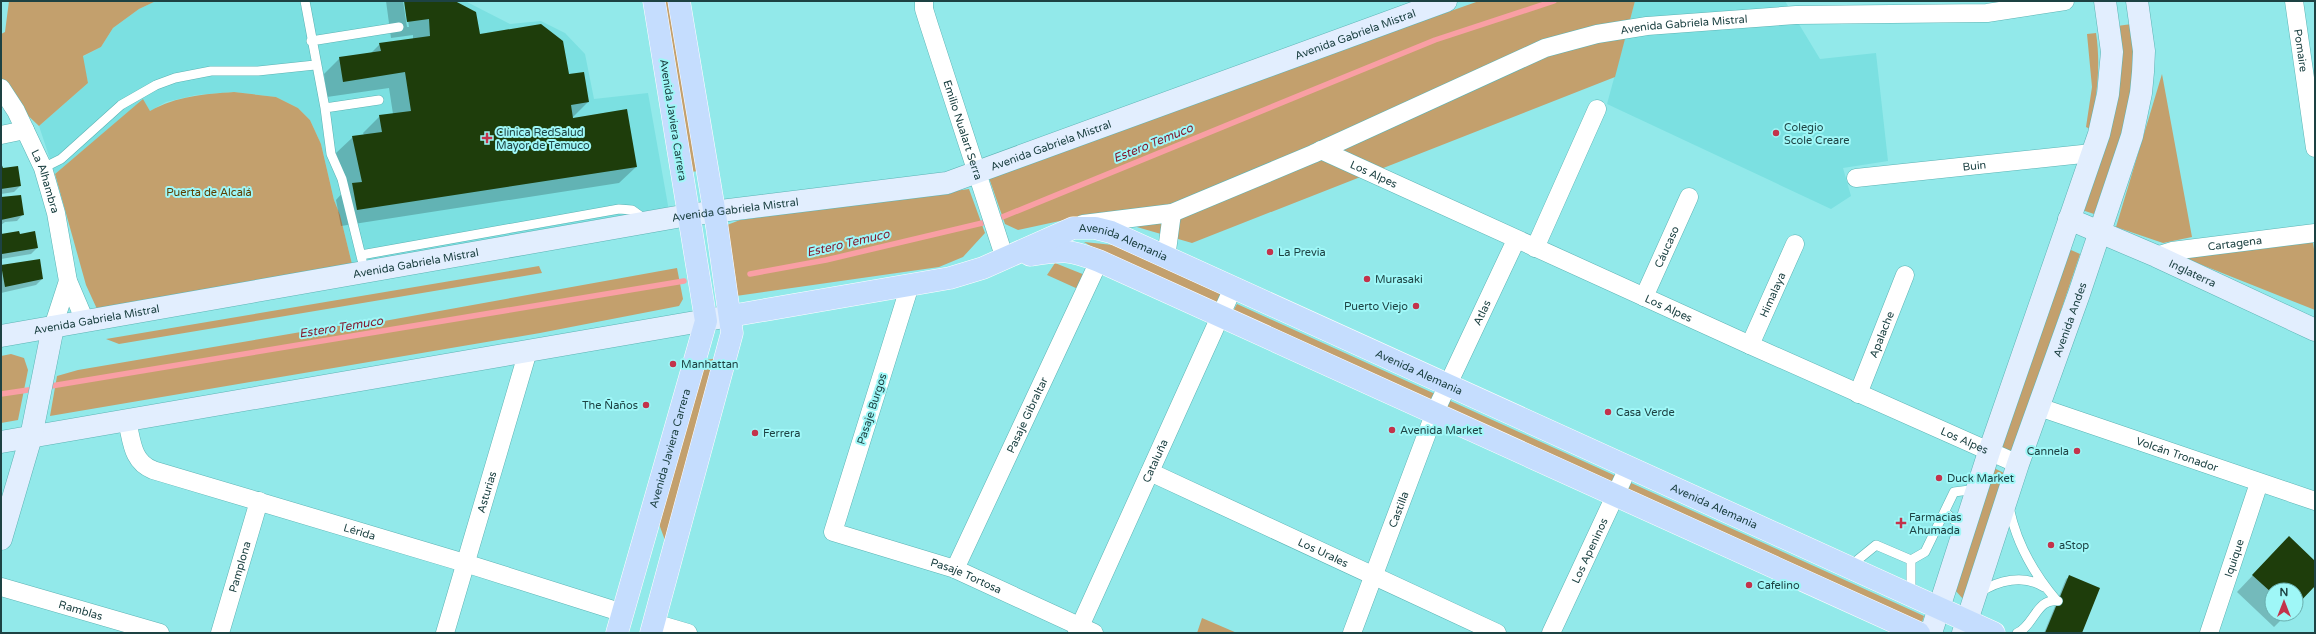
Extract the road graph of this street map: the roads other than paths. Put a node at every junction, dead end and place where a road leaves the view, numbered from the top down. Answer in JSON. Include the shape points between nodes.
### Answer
{"nodes":[{"id":1,"x":305,"y":1,"type":"edge"},
{"id":2,"x":654,"y":1,"type":"edge"},
{"id":3,"x":679,"y":1,"type":"edge"},
{"id":4,"x":924,"y":1,"type":"edge"},
{"id":5,"x":1446,"y":1,"type":"edge"},
{"id":6,"x":2065,"y":1,"type":"edge"},
{"id":7,"x":2105,"y":1,"type":"edge"},
{"id":8,"x":2137,"y":1,"type":"edge"},
{"id":9,"x":2294,"y":1,"type":"edge"},
{"id":10,"x":398,"y":27,"type":"dead end"},
{"id":11,"x":311,"y":41,"type":"junction"},
{"id":12,"x":315,"y":65,"type":"junction"},
{"id":13,"x":1,"y":88,"type":"edge"},
{"id":14,"x":379,"y":100,"type":"dead end"},
{"id":15,"x":325,"y":108,"type":"junction"},
{"id":16,"x":1597,"y":109,"type":"dead end"},
{"id":17,"x":25,"y":130,"type":"junction"},
{"id":18,"x":1,"y":135,"type":"edge"},
{"id":19,"x":2315,"y":148,"type":"edge"},
{"id":20,"x":1321,"y":150,"type":"junction"},
{"id":21,"x":2092,"y":153,"type":"junction"},
{"id":22,"x":43,"y":168,"type":"junction"},
{"id":23,"x":1856,"y":178,"type":"dead end"},
{"id":24,"x":978,"y":180,"type":"junction"},
{"id":25,"x":1689,"y":197,"type":"dead end"},
{"id":26,"x":714,"y":211,"type":"junction"},
{"id":27,"x":1172,"y":213,"type":"junction"},
{"id":28,"x":688,"y":215,"type":"junction"},
{"id":29,"x":2069,"y":219,"type":"junction"},
{"id":30,"x":1073,"y":228,"type":"junction"},
{"id":31,"x":2100,"y":232,"type":"junction"},
{"id":32,"x":2315,"y":233,"type":"edge"},
{"id":33,"x":1516,"y":240,"type":"junction"},
{"id":34,"x":1795,"y":244,"type":"dead end"},
{"id":35,"x":1535,"y":248,"type":"junction"},
{"id":36,"x":1002,"y":250,"type":"junction"},
{"id":37,"x":2156,"y":256,"type":"junction"},
{"id":38,"x":1166,"y":258,"type":"junction"},
{"id":39,"x":1099,"y":261,"type":"junction"},
{"id":40,"x":363,"y":264,"type":"junction"},
{"id":41,"x":1905,"y":275,"type":"dead end"},
{"id":42,"x":68,"y":282,"type":"junction"},
{"id":43,"x":910,"y":285,"type":"junction"},
{"id":44,"x":1232,"y":288,"type":"junction"},
{"id":45,"x":1644,"y":297,"type":"junction"},
{"id":46,"x":730,"y":316,"type":"junction"},
{"id":47,"x":1221,"y":316,"type":"junction"},
{"id":48,"x":85,"y":321,"type":"junction"},
{"id":49,"x":706,"y":321,"type":"junction"},
{"id":50,"x":53,"y":327,"type":"junction"},
{"id":51,"x":2315,"y":330,"type":"edge"},
{"id":52,"x":1,"y":336,"type":"edge"},
{"id":53,"x":1750,"y":345,"type":"junction"},
{"id":54,"x":528,"y":351,"type":"junction"},
{"id":55,"x":1447,"y":386,"type":"junction"},
{"id":56,"x":1858,"y":394,"type":"junction"},
{"id":57,"x":2039,"y":407,"type":"junction"},
{"id":58,"x":1435,"y":412,"type":"junction"},
{"id":59,"x":127,"y":421,"type":"junction"},
{"id":60,"x":31,"y":437,"type":"junction"},
{"id":61,"x":1,"y":442,"type":"edge"},
{"id":62,"x":1989,"y":452,"type":"junction"},
{"id":63,"x":2018,"y":464,"type":"junction"},
{"id":64,"x":1628,"y":468,"type":"junction"},
{"id":65,"x":1150,"y":472,"type":"junction"},
{"id":66,"x":2259,"y":483,"type":"junction"},
{"id":67,"x":1977,"y":489,"type":"junction"},
{"id":68,"x":1614,"y":496,"type":"junction"},
{"id":69,"x":2007,"y":498,"type":"junction"},
{"id":70,"x":260,"y":501,"type":"junction"},
{"id":71,"x":2315,"y":501,"type":"edge"},
{"id":72,"x":1945,"y":512,"type":"junction"},
{"id":73,"x":1964,"y":529,"type":"junction"},
{"id":74,"x":833,"y":532,"type":"joint"},
{"id":75,"x":1,"y":539,"type":"edge"},
{"id":76,"x":1911,"y":560,"type":"junction"},
{"id":77,"x":465,"y":563,"type":"junction"},
{"id":78,"x":1849,"y":567,"type":"junction"},
{"id":79,"x":955,"y":569,"type":"junction"},
{"id":80,"x":1372,"y":574,"type":"junction"},
{"id":81,"x":631,"y":583,"type":"junction"},
{"id":82,"x":1,"y":587,"type":"edge"},
{"id":83,"x":2047,"y":589,"type":"junction"},
{"id":84,"x":1911,"y":596,"type":"junction"},
{"id":85,"x":1975,"y":596,"type":"junction"},
{"id":86,"x":1940,"y":609,"type":"junction"},
{"id":87,"x":620,"y":623,"type":"edge"},
{"id":88,"x":1965,"y":627,"type":"edge"},
{"id":89,"x":652,"y":628,"type":"edge"},
{"id":90,"x":1084,"y":631,"type":"edge"},
{"id":91,"x":160,"y":633,"type":"edge"},
{"id":92,"x":220,"y":633,"type":"edge"},
{"id":93,"x":446,"y":633,"type":"edge"},
{"id":94,"x":688,"y":633,"type":"edge"},
{"id":95,"x":1352,"y":633,"type":"edge"},
{"id":96,"x":1497,"y":633,"type":"edge"},
{"id":97,"x":1551,"y":633,"type":"edge"},
{"id":98,"x":1919,"y":633,"type":"edge"},
{"id":99,"x":1930,"y":633,"type":"edge"},
{"id":100,"x":1994,"y":633,"type":"edge"},
{"id":101,"x":2017,"y":633,"type":"edge"},
{"id":102,"x":2209,"y":633,"type":"edge"}],
"edges":[{"from":1,"to":11,"type":"lane"},
{"from":2,"to":28,"type":"main road","name":"Avenida Javiera Carrera"},
{"from":3,"to":26,"type":"main road"},
{"from":4,"to":24,"type":"street","name":"Emilio Nualart Serra","via":[[924,9]]},
{"from":5,"to":24,"type":"main road","name":"Avenida Gabriela Mistral"},
{"from":6,"to":20,"type":"street","name":"Avenida Gabriela Mistral","via":[[1987,13],[1796,15],[1647,26],[1597,34],[1545,48]]},
{"from":7,"to":21,"type":"main road","via":[[2112,52],[2104,115]]},
{"from":8,"to":31,"type":"main road","name":"Avenida Andes","via":[[2144,51],[2141,93],[2132,136]]},
{"from":9,"to":19,"type":"street","name":"Pomaire"},
{"from":10,"to":11,"type":"lane"},
{"from":11,"to":12,"type":"lane"},
{"from":12,"to":15,"type":"lane"},
{"from":12,"to":22,"type":"lane","via":[[258,71],[211,71],[175,78],[156,85],[121,105],[61,159]]},
{"from":13,"to":17,"type":"street","name":"La Alhambra"},
{"from":14,"to":15,"type":"lane"},
{"from":15,"to":40,"type":"lane","via":[[331,154],[342,179]]},
{"from":16,"to":35,"type":"street"},
{"from":17,"to":18,"type":"street"},
{"from":17,"to":22,"type":"street","name":"La Alhambra"},
{"from":20,"to":27,"type":"street","name":"Avenida Gabriela Mistral"},
{"from":20,"to":33,"type":"street","name":"Los Alpes"},
{"from":21,"to":23,"type":"street","name":"Buin"},
{"from":21,"to":29,"type":"main road"},
{"from":22,"to":42,"type":"street","name":"La Alhambra","via":[[56,213]]},
{"from":24,"to":26,"type":"main road","name":"Avenida Gabriela Mistral"},
{"from":24,"to":36,"type":"street","name":"Emilio Nualart Serra"},
{"from":25,"to":45,"type":"street","name":"Cáucaso"},
{"from":26,"to":28,"type":"main road","name":"Avenida Gabriela Mistral"},
{"from":26,"to":46,"type":"main road"},
{"from":27,"to":30,"type":"street","name":"Avenida Gabriela Mistral","via":[[1089,221]]},
{"from":27,"to":38,"type":"street"},
{"from":28,"to":40,"type":"main road","name":"Avenida Gabriela Mistral","via":[[649,222],[551,230]]},
{"from":28,"to":49,"type":"main road","name":"Avenida Javiera Carrera"},
{"from":29,"to":31,"type":"main road","name":"Inglaterra"},
{"from":29,"to":62,"type":"main road"},
{"from":30,"to":36,"type":"main road","name":"Avenida Alemania"},
{"from":30,"to":38,"type":"main road","name":"Avenida Alemania","via":[[1095,228],[1111,232]]},
{"from":31,"to":37,"type":"main road","name":"Inglaterra"},
{"from":31,"to":57,"type":"main road","name":"Avenida Andes"},
{"from":32,"to":37,"type":"street","name":"Cartagena","via":[[2172,251]]},
{"from":33,"to":35,"type":"street","name":"Los Alpes"},
{"from":33,"to":55,"type":"street","name":"Atlas"},
{"from":34,"to":53,"type":"street","name":"Himalaya"},
{"from":35,"to":45,"type":"street","name":"Los Alpes"},
{"from":36,"to":39,"type":"main road","name":"Avenida Alemania","via":[[1074,251]]},
{"from":36,"to":43,"type":"main road","via":[[950,278]]},
{"from":37,"to":51,"type":"main road","name":"Inglaterra"},
{"from":38,"to":44,"type":"main road","name":"Avenida Alemania"},
{"from":39,"to":47,"type":"main road","name":"Avenida Alemania"},
{"from":39,"to":79,"type":"street","name":"Pasaje Gibraltar"},
{"from":40,"to":48,"type":"main road","name":"Avenida Gabriela Mistral"},
{"from":41,"to":56,"type":"street","name":"Apalache"},
{"from":42,"to":48,"type":"street","name":"La Alhambra"},
{"from":42,"to":50,"type":"street","name":"La Alhambra"},
{"from":43,"to":46,"type":"main road"},
{"from":43,"to":74,"type":"street","name":"Pasaje Burgos"},
{"from":44,"to":47,"type":"street","name":"Cataluña"},
{"from":44,"to":55,"type":"main road","name":"Avenida Alemania"},
{"from":45,"to":53,"type":"street","name":"Los Alpes"},
{"from":46,"to":49,"type":"main road"},
{"from":46,"to":89,"type":"main road","via":[[732,333]]},
{"from":47,"to":58,"type":"main road","name":"Avenida Alemania"},
{"from":47,"to":65,"type":"street","name":"Cataluña"},
{"from":48,"to":50,"type":"main road","name":"Avenida Gabriela Mistral"},
{"from":49,"to":54,"type":"main road"},
{"from":49,"to":81,"type":"main road","name":"Avenida Javiera Carrera"},
{"from":50,"to":52,"type":"main road","name":"Avenida Gabriela Mistral"},
{"from":50,"to":60,"type":"main road","name":"La Alhambra"},
{"from":53,"to":56,"type":"street","name":"Los Alpes"},
{"from":54,"to":59,"type":"main road"},
{"from":54,"to":77,"type":"street","name":"Asturias"},
{"from":55,"to":58,"type":"street","name":"Castilla"},
{"from":55,"to":64,"type":"main road","name":"Avenida Alemania"},
{"from":56,"to":62,"type":"street","name":"Los Alpes"},
{"from":57,"to":63,"type":"main road","name":"Avenida Andes"},
{"from":57,"to":66,"type":"street","name":"Volcán Tronador"},
{"from":58,"to":68,"type":"main road","name":"Avenida Alemania"},
{"from":58,"to":80,"type":"street","name":"Castilla"},
{"from":59,"to":60,"type":"main road"},
{"from":59,"to":70,"type":"street","name":"Lérida","via":[[136,455],[142,466]]},
{"from":60,"to":61,"type":"main road"},
{"from":60,"to":75,"type":"main road","name":"La Alhambra"},
{"from":62,"to":63,"type":"street","name":"Los Alpes"},
{"from":62,"to":67,"type":"main road"},
{"from":63,"to":69,"type":"main road","name":"Avenida Andes"},
{"from":64,"to":68,"type":"street","name":"Los Apeninos"},
{"from":64,"to":78,"type":"main road","name":"Avenida Alemania"},
{"from":65,"to":80,"type":"street","name":"Los Urales"},
{"from":65,"to":90,"type":"street","name":"Cataluña"},
{"from":66,"to":71,"type":"street","name":"Volcán Tronador"},
{"from":66,"to":102,"type":"street","name":"Iquique"},
{"from":67,"to":72,"type":"lane","via":[[1954,492]]},
{"from":67,"to":73,"type":"main road"},
{"from":68,"to":97,"type":"street","name":"Los Apeninos"},
{"from":68,"to":98,"type":"main road","name":"Avenida Alemania"},
{"from":69,"to":83,"type":"lane","via":[[2021,546]]},
{"from":69,"to":85,"type":"main road","name":"Avenida Andes"},
{"from":70,"to":77,"type":"street","name":"Lérida"},
{"from":70,"to":92,"type":"street","name":"Pamplona"},
{"from":72,"to":73,"type":"lane"},
{"from":72,"to":76,"type":"lane","via":[[1925,552]]},
{"from":73,"to":86,"type":"main road"},
{"from":74,"to":79,"type":"street","name":"Pasaje Tortosa"},
{"from":76,"to":78,"type":"lane","via":[[1876,545]]},
{"from":76,"to":84,"type":"lane"},
{"from":77,"to":87,"type":"street","name":"Lérida"},
{"from":77,"to":93,"type":"street","name":"Asturias"},
{"from":78,"to":84,"type":"main road","name":"Avenida Alemania"},
{"from":79,"to":90,"type":"street","name":"Pasaje Tortosa"},
{"from":80,"to":95,"type":"street","name":"Castilla"},
{"from":80,"to":96,"type":"street","name":"Los Urales"},
{"from":81,"to":87,"type":"main road","name":"Avenida Javiera Carrera"},
{"from":81,"to":89,"type":"main road"},
{"from":82,"to":91,"type":"street","name":"Ramblas"},
{"from":83,"to":85,"type":"lane","via":[[2038,583],[2018,580],[1995,584]]},
{"from":83,"to":101,"type":"lane","via":[[2057,601],[2042,605],[2032,622]]},
{"from":84,"to":86,"type":"main road","name":"Avenida Alemania"},
{"from":85,"to":88,"type":"main road","name":"Avenida Andes"},
{"from":86,"to":88,"type":"main road","name":"Avenida Alemania"},
{"from":86,"to":99,"type":"main road"},
{"from":88,"to":100,"type":"main road","name":"Avenida Alemania"},
{"from":89,"to":94,"type":"street"}]}
